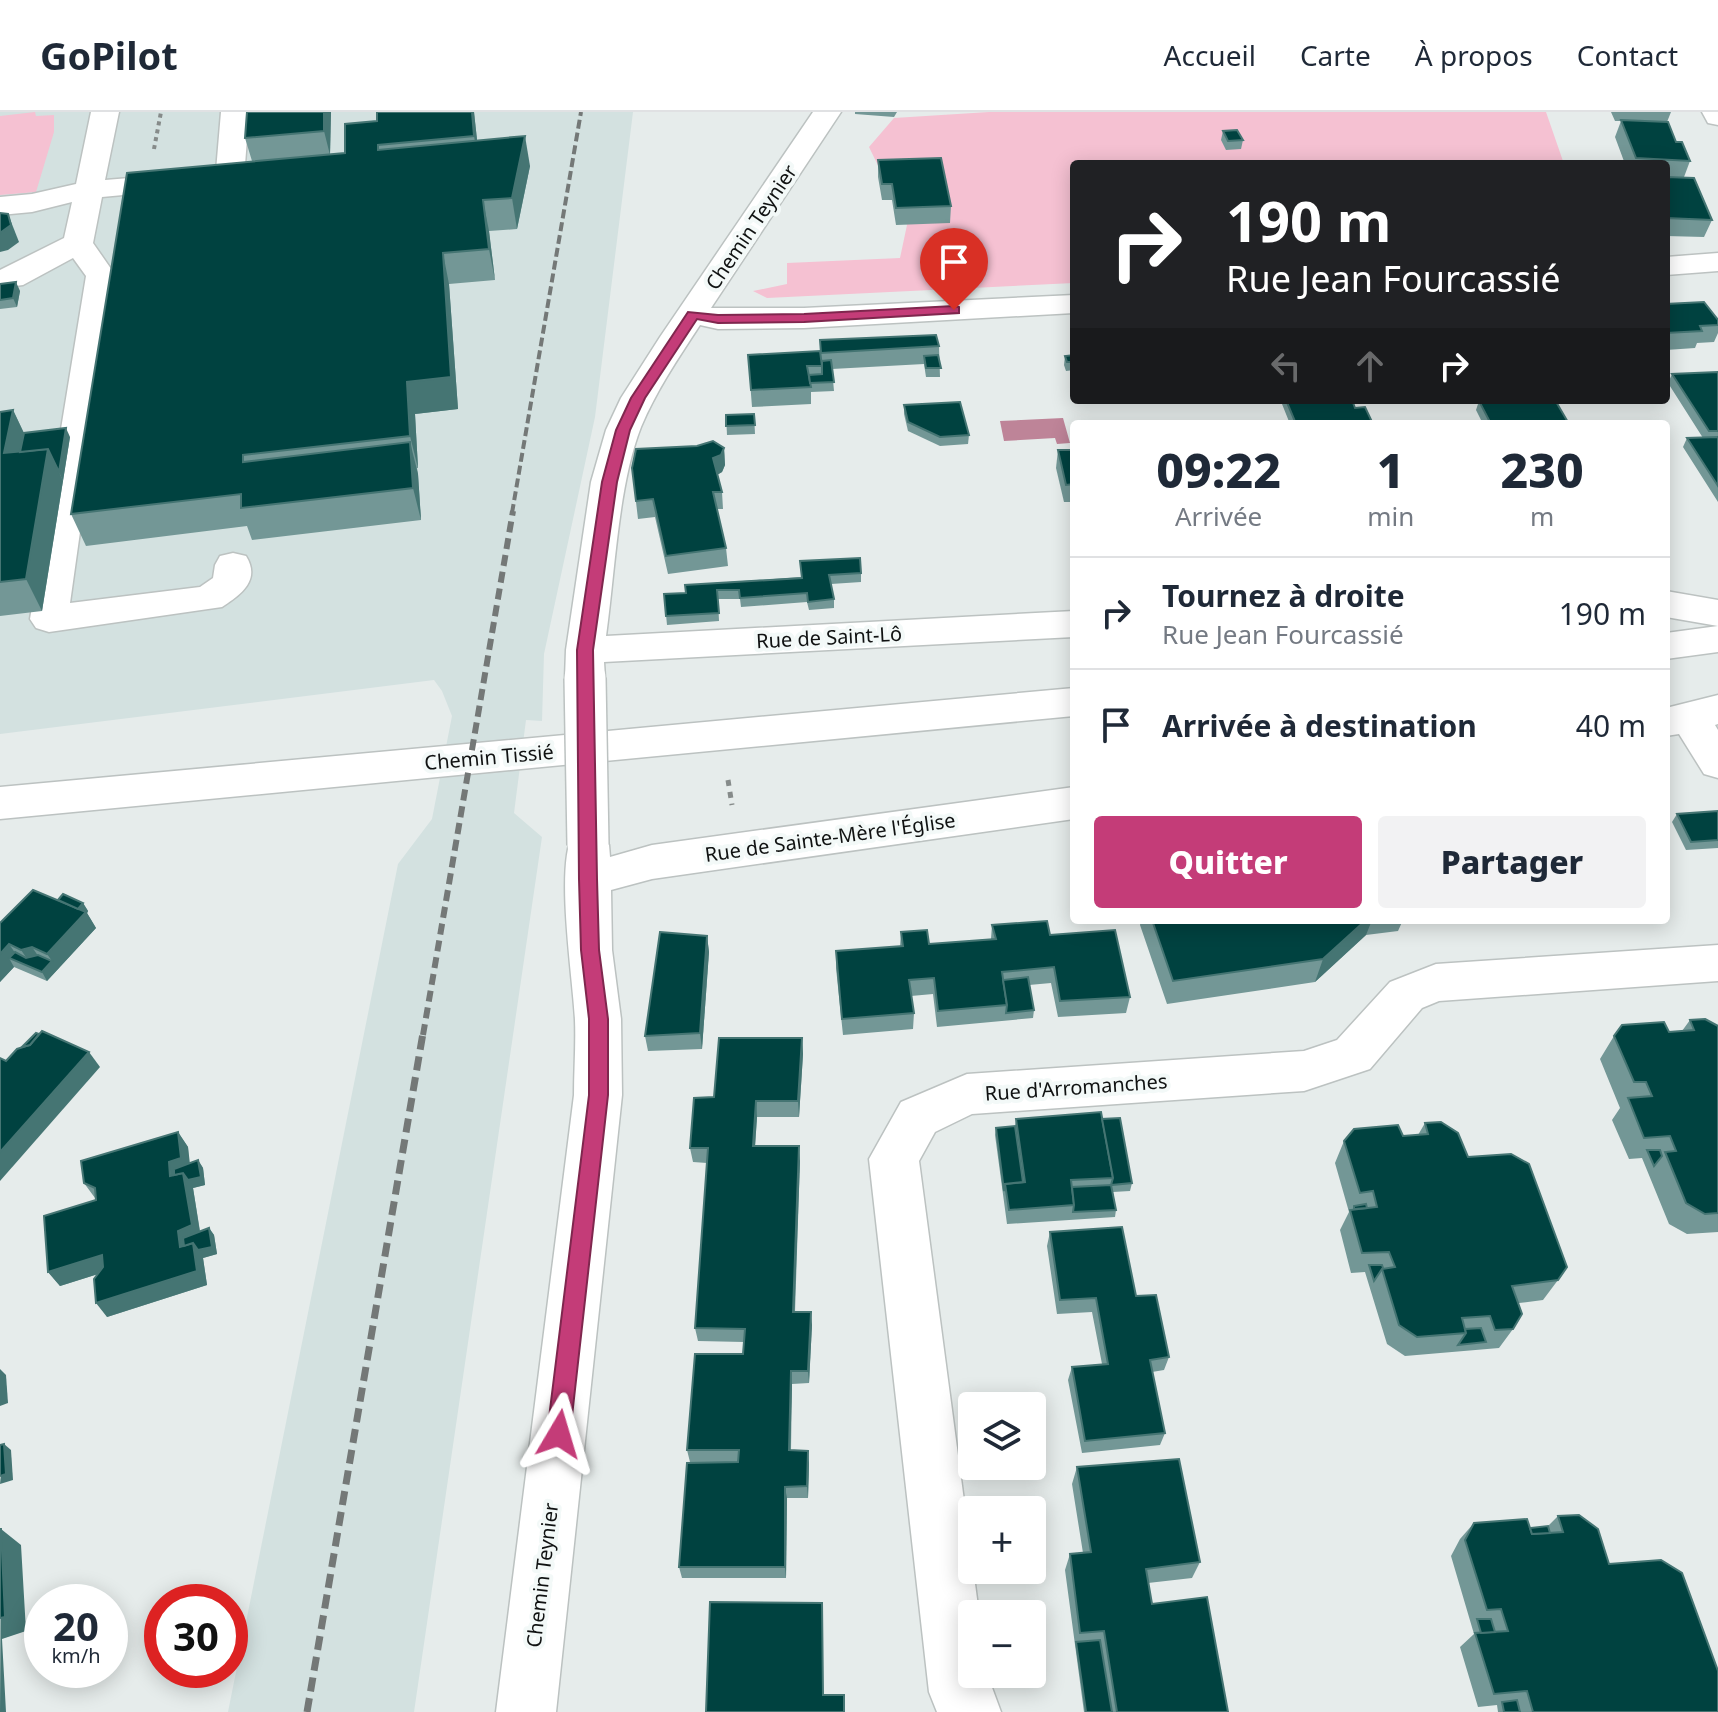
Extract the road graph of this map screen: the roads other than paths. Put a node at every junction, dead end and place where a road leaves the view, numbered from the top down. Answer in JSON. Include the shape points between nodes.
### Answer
{"nodes":[{"id":1,"x":105,"y":112,"type":"edge"},
{"id":2,"x":235,"y":112,"type":"edge"},
{"id":3,"x":827,"y":112,"type":"edge"},
{"id":4,"x":87,"y":190,"type":"junction"},
{"id":5,"x":0,"y":206,"type":"edge"},
{"id":6,"x":78,"y":243,"type":"junction"},
{"id":7,"x":1718,"y":262,"type":"edge"},
{"id":8,"x":1670,"y":266,"type":"edge"},
{"id":9,"x":0,"y":279,"type":"edge"},
{"id":10,"x":1070,"y":304,"type":"edge"},
{"id":11,"x":693,"y":314,"type":"junction"},
{"id":12,"x":233,"y":565,"type":"dead end"},
{"id":13,"x":1670,"y":605,"type":"edge"},
{"id":14,"x":1718,"y":613,"type":"edge"},
{"id":15,"x":1070,"y":624,"type":"edge"},
{"id":16,"x":1718,"y":639,"type":"edge"},
{"id":17,"x":1670,"y":645,"type":"edge"},
{"id":18,"x":1670,"y":646,"type":"edge"},
{"id":19,"x":1718,"y":650,"type":"edge"},
{"id":20,"x":585,"y":664,"type":"junction"},
{"id":21,"x":1070,"y":702,"type":"edge"},
{"id":22,"x":1691,"y":716,"type":"edge"},
{"id":23,"x":1718,"y":763,"type":"edge"},
{"id":24,"x":0,"y":803,"type":"edge"},
{"id":25,"x":1070,"y":804,"type":"edge"},
{"id":26,"x":588,"y":862,"type":"junction"},
{"id":27,"x":1718,"y":963,"type":"edge"},
{"id":28,"x":526,"y":1712,"type":"edge"},
{"id":29,"x":971,"y":1712,"type":"edge"}],
"edges":[{"from":1,"to":4,"type":"street"},
{"from":2,"to":4,"type":"street","via":[[230,178]]},
{"from":3,"to":11,"type":"street","name":"Chemin Teynier"},
{"from":4,"to":5,"type":"street"},
{"from":4,"to":6,"type":"street"},
{"from":6,"to":9,"type":"street","via":[[12,278]]},
{"from":6,"to":12,"type":"street","via":[[101,276],[49,619],[209,598],[231,584]]},
{"from":7,"to":8,"type":"street"},
{"from":10,"to":11,"type":"street","via":[[804,318],[718,319]]},
{"from":11,"to":20,"type":"street","name":"Chemin Teynier","via":[[623,430],[609,482]]},
{"from":13,"to":14,"type":"street"},
{"from":15,"to":20,"type":"street","name":"Rue de Saint-Lô"},
{"from":16,"to":17,"type":"street"},
{"from":18,"to":19,"type":"street"},
{"from":20,"to":26,"type":"street","name":"Chemin Teynier","bridge":true},
{"from":21,"to":24,"type":"street","name":"Chemin Tissié"},
{"from":22,"to":23,"type":"street"},
{"from":25,"to":26,"type":"street","name":"Rue de Sainte-Mère l'Église","via":[[652,862]]},
{"from":26,"to":28,"type":"street","name":"Chemin Teynier","via":[[598,1095]]},
{"from":27,"to":29,"type":"street","name":"Rue d'Arromanches","via":[[1436,983],[1406,995],[1353,1055],[1304,1071],[967,1094],[918,1117],[894,1159],[959,1692]]}]}
